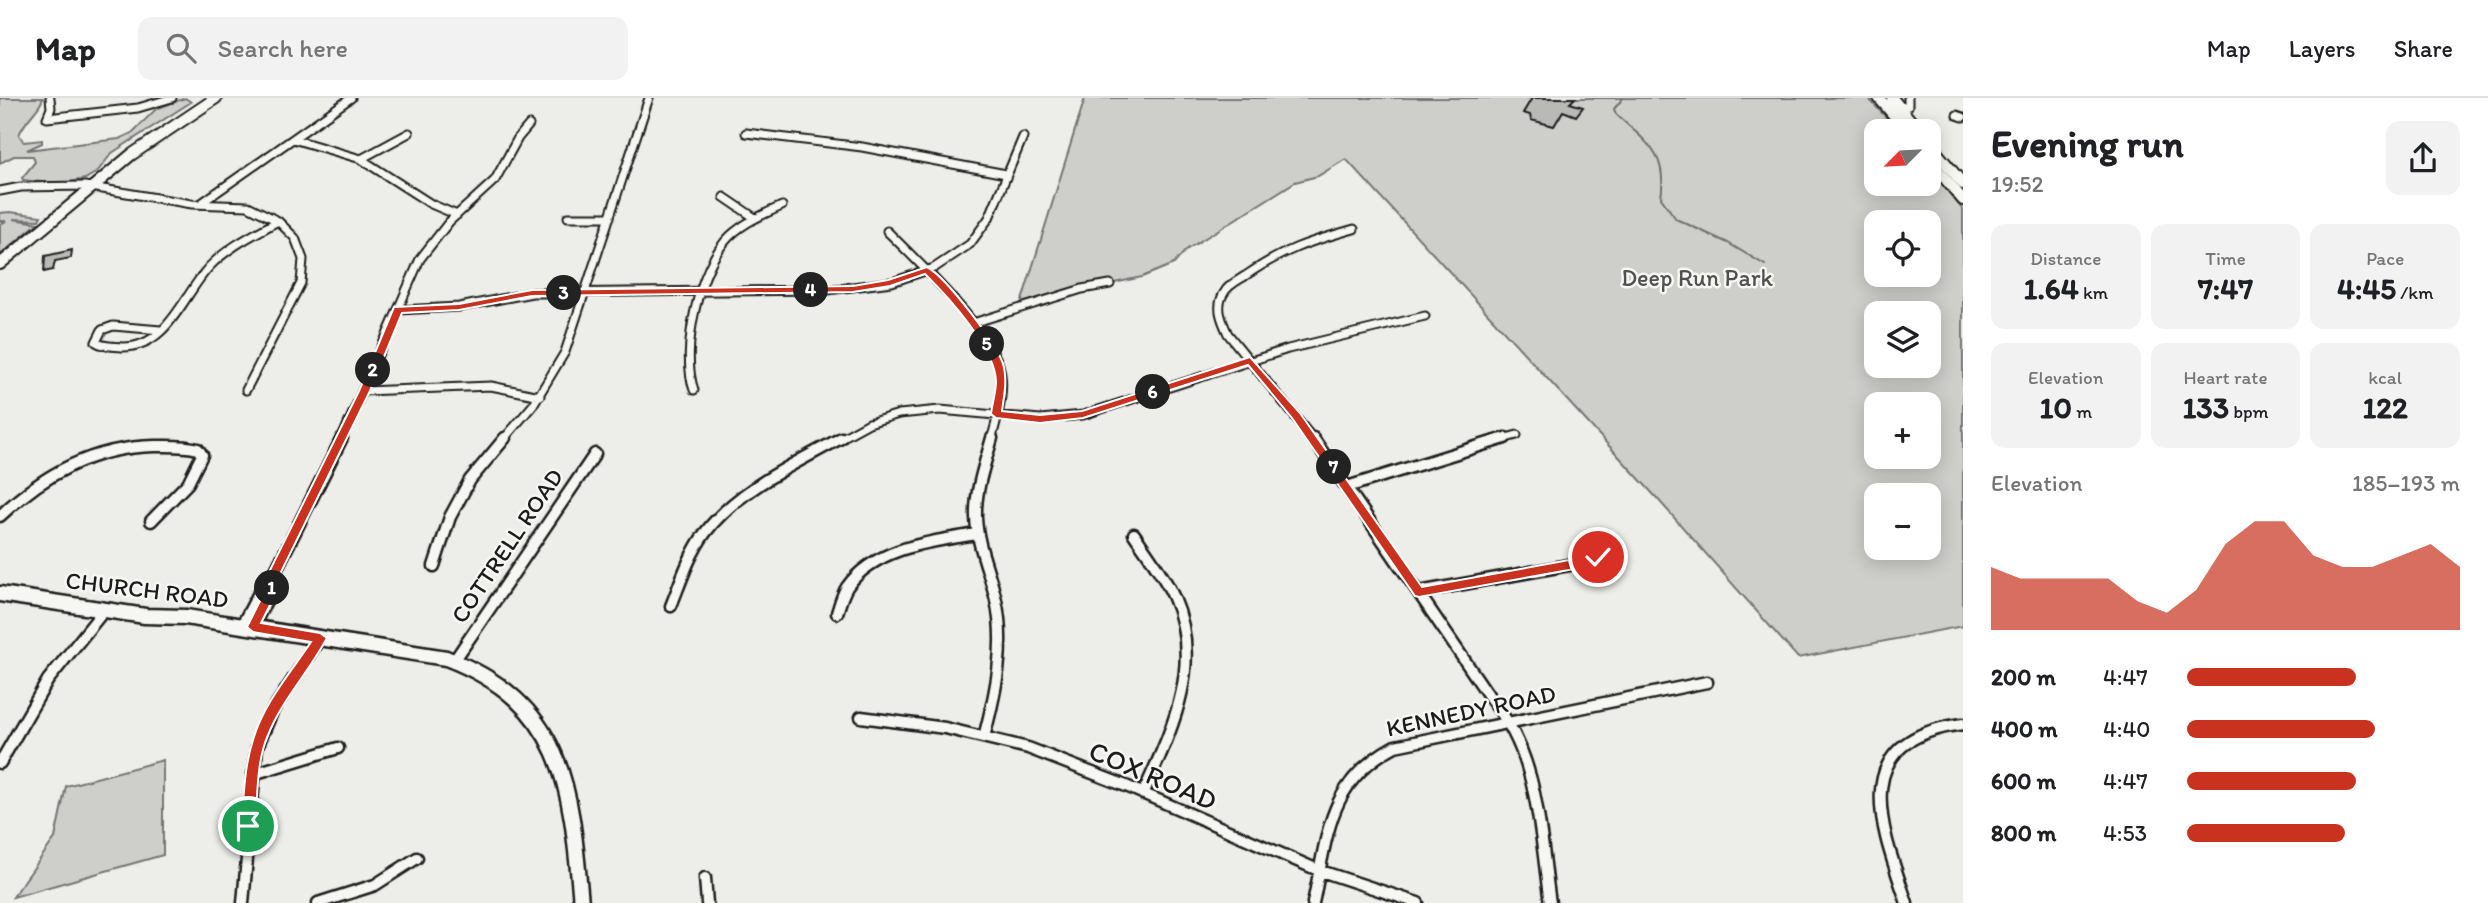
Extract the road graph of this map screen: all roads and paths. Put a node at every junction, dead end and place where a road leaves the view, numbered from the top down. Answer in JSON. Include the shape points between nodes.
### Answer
{"nodes":[{"id":1,"x":50,"y":98,"type":"edge"},
{"id":2,"x":172,"y":98,"type":"edge"},
{"id":3,"x":216,"y":98,"type":"edge"},
{"id":4,"x":351,"y":98,"type":"edge"},
{"id":5,"x":649,"y":98,"type":"edge"},
{"id":6,"x":1879,"y":98,"type":"edge"},
{"id":7,"x":1892,"y":98,"type":"edge"},
{"id":8,"x":1908,"y":98,"type":"edge"},
{"id":9,"x":1899,"y":107,"type":"junction"},
{"id":10,"x":1896,"y":119,"type":"edge"},
{"id":11,"x":1909,"y":119,"type":"edge"},
{"id":12,"x":528,"y":125,"type":"dead end"},
{"id":13,"x":409,"y":133,"type":"dead end"},
{"id":14,"x":746,"y":133,"type":"dead end"},
{"id":15,"x":1023,"y":137,"type":"dead end"},
{"id":16,"x":293,"y":139,"type":"junction"},
{"id":17,"x":1941,"y":158,"type":"edge"},
{"id":18,"x":361,"y":159,"type":"junction"},
{"id":19,"x":1006,"y":174,"type":"junction"},
{"id":20,"x":1941,"y":174,"type":"edge"},
{"id":21,"x":1963,"y":184,"type":"edge"},
{"id":22,"x":89,"y":186,"type":"junction"},
{"id":23,"x":0,"y":191,"type":"edge"},
{"id":24,"x":724,"y":197,"type":"dead end"},
{"id":25,"x":1963,"y":201,"type":"edge"},
{"id":26,"x":200,"y":204,"type":"junction"},
{"id":27,"x":782,"y":206,"type":"dead end"},
{"id":28,"x":457,"y":215,"type":"junction"},
{"id":29,"x":568,"y":217,"type":"dead end"},
{"id":30,"x":610,"y":217,"type":"junction"},
{"id":31,"x":755,"y":218,"type":"junction"},
{"id":32,"x":276,"y":222,"type":"junction"},
{"id":33,"x":1354,"y":229,"type":"dead end"},
{"id":34,"x":887,"y":231,"type":"dead end"},
{"id":35,"x":0,"y":264,"type":"edge"},
{"id":36,"x":927,"y":270,"type":"junction"},
{"id":37,"x":1110,"y":284,"type":"dead end"},
{"id":38,"x":701,"y":291,"type":"junction"},
{"id":39,"x":586,"y":292,"type":"junction"},
{"id":40,"x":398,"y":310,"type":"junction"},
{"id":41,"x":1425,"y":316,"type":"dead end"},
{"id":42,"x":973,"y":323,"type":"junction"},
{"id":43,"x":161,"y":330,"type":"junction"},
{"id":44,"x":1250,"y":361,"type":"junction"},
{"id":45,"x":246,"y":390,"type":"dead end"},
{"id":46,"x":694,"y":390,"type":"dead end"},
{"id":47,"x":364,"y":391,"type":"junction"},
{"id":48,"x":540,"y":396,"type":"junction"},
{"id":49,"x":996,"y":414,"type":"junction"},
{"id":50,"x":1517,"y":435,"type":"dead end"},
{"id":51,"x":595,"y":454,"type":"dead end"},
{"id":52,"x":1347,"y":486,"type":"junction"},
{"id":53,"x":0,"y":516,"type":"edge"},
{"id":54,"x":150,"y":521,"type":"dead end"},
{"id":55,"x":977,"y":534,"type":"junction"},
{"id":56,"x":1135,"y":534,"type":"dead end"},
{"id":57,"x":1610,"y":546,"type":"dead end"},
{"id":58,"x":434,"y":566,"type":"dead end"},
{"id":59,"x":1419,"y":592,"type":"junction"},
{"id":60,"x":0,"y":594,"type":"edge"},
{"id":61,"x":671,"y":606,"type":"dead end"},
{"id":62,"x":105,"y":610,"type":"junction"},
{"id":63,"x":837,"y":613,"type":"dead end"},
{"id":64,"x":248,"y":626,"type":"junction"},
{"id":65,"x":320,"y":638,"type":"junction"},
{"id":66,"x":454,"y":661,"type":"junction"},
{"id":67,"x":1707,"y":682,"type":"dead end"},
{"id":68,"x":861,"y":717,"type":"dead end"},
{"id":69,"x":1510,"y":722,"type":"junction"},
{"id":70,"x":1963,"y":724,"type":"edge"},
{"id":71,"x":984,"y":737,"type":"junction"},
{"id":72,"x":338,"y":748,"type":"dead end"},
{"id":73,"x":0,"y":764,"type":"edge"},
{"id":74,"x":253,"y":774,"type":"junction"},
{"id":75,"x":1143,"y":794,"type":"junction"},
{"id":76,"x":417,"y":858,"type":"dead end"},
{"id":77,"x":1321,"y":871,"type":"junction"},
{"id":78,"x":705,"y":878,"type":"dead end"},
{"id":79,"x":243,"y":903,"type":"edge"},
{"id":80,"x":318,"y":903,"type":"edge"},
{"id":81,"x":581,"y":903,"type":"edge"},
{"id":82,"x":707,"y":903,"type":"edge"},
{"id":83,"x":1313,"y":903,"type":"edge"},
{"id":84,"x":1418,"y":903,"type":"edge"},
{"id":85,"x":1549,"y":903,"type":"edge"},
{"id":86,"x":1908,"y":903,"type":"edge"}],
"edges":[{"from":1,"to":2,"type":"street","via":[[47,118],[138,108]]},
{"from":3,"to":22,"type":"main road","via":[[153,137]]},
{"from":4,"to":16,"type":"street"},
{"from":5,"to":30,"type":"street"},
{"from":6,"to":10,"type":"main road"},
{"from":7,"to":9,"type":"main road"},
{"from":8,"to":9,"type":"street","via":[[1908,106]]},
{"from":9,"to":11,"type":"main road"},
{"from":12,"to":28,"type":"street","via":[[499,174]]},
{"from":13,"to":18,"type":"street"},
{"from":14,"to":19,"type":"street","via":[[862,147]]},
{"from":15,"to":19,"type":"street"},
{"from":16,"to":18,"type":"street"},
{"from":16,"to":26,"type":"street"},
{"from":17,"to":21,"type":"main road"},
{"from":18,"to":28,"type":"street","via":[[431,204]]},
{"from":19,"to":36,"type":"street","via":[[977,235],[958,253]]},
{"from":20,"to":25,"type":"main road"},
{"from":22,"to":23,"type":"street"},
{"from":22,"to":26,"type":"street"},
{"from":22,"to":35,"type":"main road"},
{"from":24,"to":31,"type":"street"},
{"from":26,"to":32,"type":"street","via":[[253,207]]},
{"from":27,"to":31,"type":"street"},
{"from":28,"to":40,"type":"street","via":[[424,251]]},
{"from":29,"to":30,"type":"street"},
{"from":30,"to":39,"type":"street"},
{"from":31,"to":38,"type":"street","via":[[718,249]]},
{"from":32,"to":43,"type":"street","via":[[212,264]]},
{"from":32,"to":45,"type":"street","via":[[300,244],[305,269]]},
{"from":33,"to":44,"type":"street","via":[[1287,249],[1228,287],[1219,315]]},
{"from":34,"to":36,"type":"street"},
{"from":36,"to":38,"type":"street","via":[[853,289]]},
{"from":36,"to":42,"type":"street"},
{"from":37,"to":42,"type":"street"},
{"from":38,"to":39,"type":"street"},
{"from":38,"to":46,"type":"street","via":[[687,354]]},
{"from":39,"to":40,"type":"street","via":[[519,294],[459,307]]},
{"from":39,"to":48,"type":"street","via":[[565,352]]},
{"from":40,"to":47,"type":"street"},
{"from":41,"to":44,"type":"street"},
{"from":42,"to":49,"type":"street","via":[[1000,369]]},
{"from":43,"to":43,"type":"street","via":[[141,345],[96,342],[102,330],[113,326]]},
{"from":44,"to":49,"type":"street","via":[[1083,415],[1040,419]]},
{"from":44,"to":52,"type":"street"},
{"from":47,"to":48,"type":"street","via":[[491,386]]},
{"from":47,"to":64,"type":"street","via":[[275,572],[272,589]]},
{"from":48,"to":58,"type":"street","via":[[470,480],[450,517]]},
{"from":49,"to":55,"type":"street","via":[[977,494]]},
{"from":49,"to":61,"type":"street","via":[[940,410],[884,418],[849,432],[772,477],[736,500],[705,533]]},
{"from":50,"to":52,"type":"street"},
{"from":51,"to":66,"type":"street","name":"COTTRELL ROAD"},
{"from":52,"to":59,"type":"street"},
{"from":53,"to":54,"type":"street","via":[[51,474],[99,453],[135,445],[198,449],[201,459],[189,478],[172,503]]},
{"from":55,"to":63,"type":"street","via":[[930,542],[884,558],[849,584]]},
{"from":55,"to":71,"type":"street","via":[[1001,629],[998,679]]},
{"from":56,"to":75,"type":"street","via":[[1175,600],[1188,656],[1182,701]]},
{"from":57,"to":59,"type":"street","via":[[1598,557],[1580,563]]},
{"from":59,"to":69,"type":"street"},
{"from":60,"to":62,"type":"main road","name":"CHURCH ROAD"},
{"from":62,"to":64,"type":"main road","name":"CHURCH ROAD"},
{"from":62,"to":73,"type":"street","via":[[48,680]]},
{"from":64,"to":65,"type":"main road","name":"CHURCH ROAD"},
{"from":65,"to":66,"type":"main road","name":"CHURCH ROAD"},
{"from":65,"to":74,"type":"street","via":[[273,710],[257,747]]},
{"from":66,"to":81,"type":"main road","name":"CHURCH ROAD","via":[[515,696],[541,728],[559,769],[572,821]]},
{"from":67,"to":69,"type":"street","name":"KENNEDY ROAD"},
{"from":68,"to":71,"type":"street","name":"COX ROAD"},
{"from":69,"to":77,"type":"street","name":"KENNEDY ROAD","via":[[1395,746],[1363,763],[1339,797]]},
{"from":69,"to":85,"type":"street","via":[[1532,781]]},
{"from":70,"to":86,"type":"street","via":[[1932,729],[1903,743],[1884,774],[1881,821]]},
{"from":71,"to":75,"type":"street","name":"COX ROAD","via":[[1065,761]]},
{"from":72,"to":74,"type":"street"},
{"from":74,"to":79,"type":"street"},
{"from":75,"to":77,"type":"street","name":"COX ROAD"},
{"from":76,"to":80,"type":"street","via":[[375,885]]},
{"from":77,"to":83,"type":"street","name":"KENNEDY ROAD"},
{"from":77,"to":84,"type":"street","name":"COX ROAD"},
{"from":78,"to":82,"type":"street"}]}
